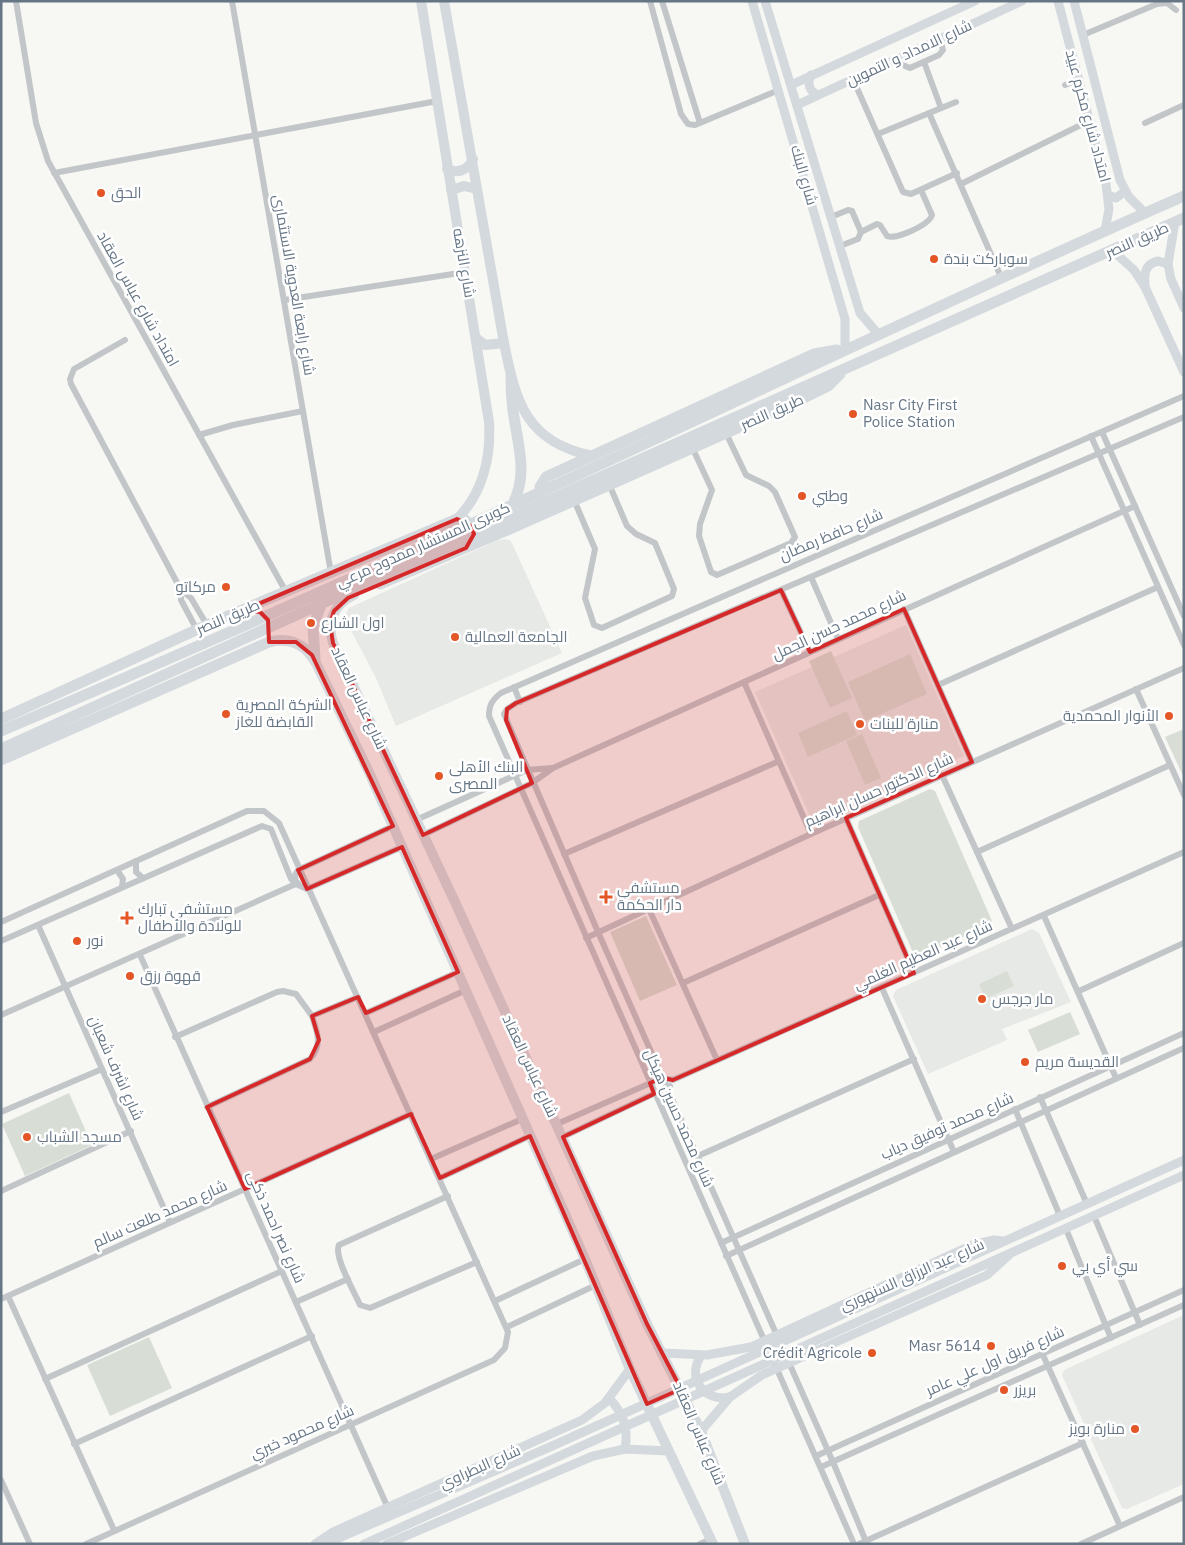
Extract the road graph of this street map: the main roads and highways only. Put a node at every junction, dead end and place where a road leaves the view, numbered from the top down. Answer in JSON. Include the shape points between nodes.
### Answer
{"nodes":[{"id":1,"x":421,"y":1,"type":"edge"},
{"id":2,"x":444,"y":1,"type":"edge"},
{"id":3,"x":473,"y":159,"type":"junction"},
{"id":4,"x":448,"y":169,"type":"junction"},
{"id":5,"x":477,"y":189,"type":"junction"},
{"id":6,"x":451,"y":190,"type":"junction"},
{"id":7,"x":1184,"y":196,"type":"edge"},
{"id":8,"x":1179,"y":220,"type":"edge"},
{"id":9,"x":476,"y":338,"type":"junction"},
{"id":10,"x":504,"y":343,"type":"junction"},
{"id":11,"x":843,"y":351,"type":"junction"},
{"id":12,"x":842,"y":371,"type":"junction"},
{"id":13,"x":511,"y":376,"type":"junction"},
{"id":14,"x":592,"y":456,"type":"junction"},
{"id":15,"x":556,"y":508,"type":"junction"},
{"id":16,"x":457,"y":519,"type":"junction"},
{"id":17,"x":469,"y":546,"type":"junction"},
{"id":18,"x":369,"y":558,"type":"junction"},
{"id":19,"x":354,"y":595,"type":"joint"},
{"id":20,"x":244,"y":610,"type":"junction"},
{"id":21,"x":269,"y":642,"type":"junction"},
{"id":22,"x":315,"y":661,"type":"junction"},
{"id":23,"x":1,"y":719,"type":"edge"},
{"id":24,"x":1,"y":731,"type":"edge"},
{"id":25,"x":1,"y":748,"type":"edge"},
{"id":26,"x":1,"y":760,"type":"edge"},
{"id":27,"x":712,"y":1541,"type":"edge"},
{"id":28,"x":745,"y":1544,"type":"edge"}],
"edges":[{"from":1,"to":4,"type":"main road","name":"شارع النزهه"},
{"from":2,"to":3,"type":"main road","name":"شارع النزهه"},
{"from":3,"to":4,"type":"main road","via":[[465,169]]},
{"from":3,"to":5,"type":"main road","name":"شارع النزهه"},
{"from":4,"to":6,"type":"main road","name":"شارع النزهه"},
{"from":5,"to":6,"type":"main road","via":[[464,186]]},
{"from":5,"to":10,"type":"main road","name":"شارع النزهه"},
{"from":6,"to":9,"type":"main road","name":"شارع النزهه"},
{"from":7,"to":11,"type":"highway","name":"طريق النصر"},
{"from":8,"to":12,"type":"highway","name":"طريق النصر"},
{"from":9,"to":10,"type":"main road","via":[[485,345]]},
{"from":9,"to":16,"type":"main road","name":"شارع النزهه","via":[[489,422],[489,452],[471,503]]},
{"from":10,"to":13,"type":"main road","name":"شارع النزهه"},
{"from":11,"to":14,"type":"highway","name":"طريق النصر","via":[[814,354]]},
{"from":11,"to":24,"type":"highway","name":"كوبرى المستشار ممدوح مرعي","via":[[204,644]]},
{"from":12,"to":15,"type":"highway","name":"طريق النصر","via":[[828,386]]},
{"from":12,"to":25,"type":"highway","name":"كوبرى المستشار ممدوح مرعي"},
{"from":13,"to":14,"type":"main road","name":"شارع النزهه","via":[[521,407],[541,433],[569,451]]},
{"from":13,"to":17,"type":"highway","via":[[514,421],[522,461],[521,484],[503,520]]},
{"from":14,"to":15,"type":"highway","name":"طريق النصر","via":[[546,478],[540,487],[540,497],[546,505]]},
{"from":15,"to":17,"type":"highway","name":"طريق النصر"},
{"from":16,"to":17,"type":"highway","via":[[465,520],[471,526],[474,534]]},
{"from":16,"to":18,"type":"highway","name":"طريق النصر"},
{"from":17,"to":19,"type":"highway","name":"طريق النصر"},
{"from":18,"to":20,"type":"highway","name":"طريق النصر"},
{"from":18,"to":22,"type":"highway","via":[[322,602],[313,627]]},
{"from":19,"to":28,"type":"main road","name":"شارع عباس العقاد","via":[[334,612],[331,636],[646,1324],[701,1431]]},
{"from":20,"to":21,"type":"highway","via":[[260,612],[268,620],[272,631]]},
{"from":20,"to":23,"type":"highway","name":"طريق النصر"},
{"from":21,"to":22,"type":"highway","via":[[296,642]]},
{"from":21,"to":26,"type":"highway"},
{"from":22,"to":27,"type":"main road","name":"شارع عباس العقاد","via":[[393,826],[586,1259],[630,1369]]}]}
